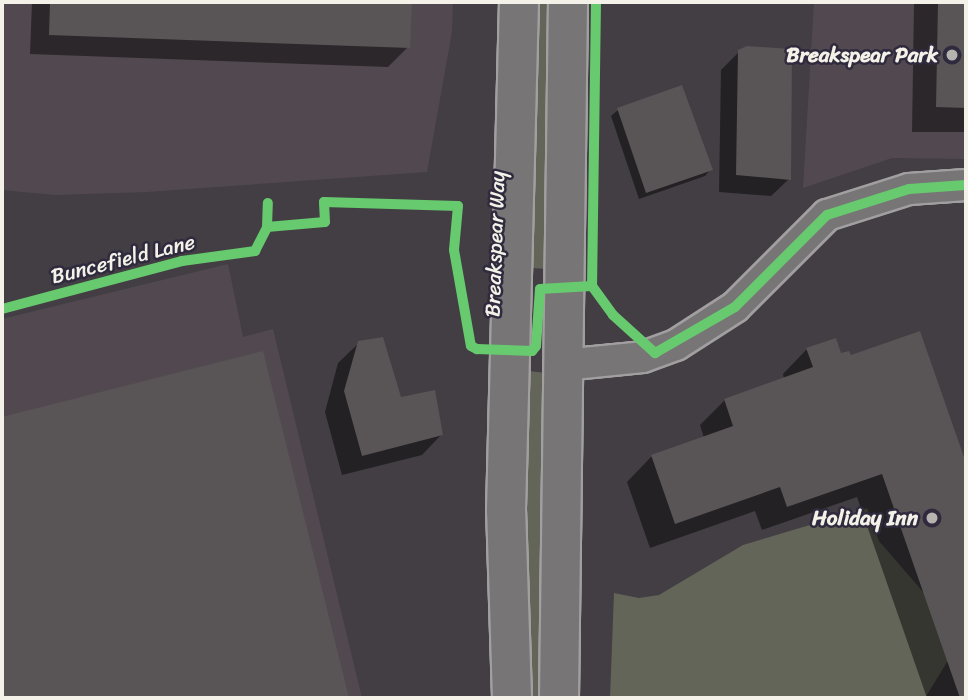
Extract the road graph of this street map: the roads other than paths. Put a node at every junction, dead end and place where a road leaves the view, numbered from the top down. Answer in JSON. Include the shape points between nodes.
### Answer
{"nodes":[{"id":1,"x":519,"y":2,"type":"edge"},
{"id":2,"x":568,"y":2,"type":"edge"},
{"id":3,"x":966,"y":185,"type":"edge"},
{"id":4,"x":563,"y":365,"type":"junction"},
{"id":5,"x":512,"y":698,"type":"edge"},
{"id":6,"x":559,"y":698,"type":"edge"}],
"edges":[{"from":1,"to":5,"type":"main road","name":"Breakspear Way","via":[[506,511]]},
{"from":2,"to":4,"type":"main road"},
{"from":3,"to":4,"type":"street","via":[[909,188],[827,215],[735,307],[676,345],[643,357]]},
{"from":4,"to":6,"type":"main road"}]}
